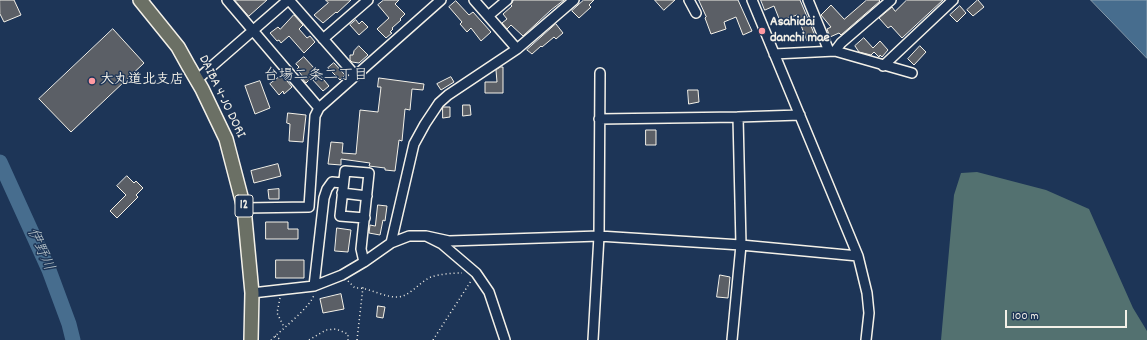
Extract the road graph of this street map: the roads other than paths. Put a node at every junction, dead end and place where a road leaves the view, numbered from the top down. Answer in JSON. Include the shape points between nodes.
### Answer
{"nodes":[{"id":1,"x":140,"y":0,"type":"edge"},
{"id":2,"x":227,"y":0,"type":"edge"},
{"id":3,"x":289,"y":0,"type":"edge"},
{"id":4,"x":368,"y":0,"type":"edge"},
{"id":5,"x":441,"y":0,"type":"edge"},
{"id":6,"x":474,"y":0,"type":"edge"},
{"id":7,"x":506,"y":0,"type":"edge"},
{"id":8,"x":574,"y":0,"type":"edge"},
{"id":9,"x":689,"y":0,"type":"edge"},
{"id":10,"x":752,"y":0,"type":"edge"},
{"id":11,"x":818,"y":0,"type":"edge"},
{"id":12,"x":891,"y":0,"type":"edge"},
{"id":13,"x":953,"y":0,"type":"edge"},
{"id":14,"x":810,"y":3,"type":"edge"},
{"id":15,"x":696,"y":13,"type":"dead end"},
{"id":16,"x":488,"y":16,"type":"junction"},
{"id":17,"x":253,"y":31,"type":"junction"},
{"id":18,"x":323,"y":39,"type":"junction"},
{"id":19,"x":517,"y":49,"type":"junction"},
{"id":20,"x":832,"y":51,"type":"junction"},
{"id":21,"x":774,"y":54,"type":"junction"},
{"id":22,"x":883,"y":66,"type":"junction"},
{"id":23,"x":600,"y":73,"type":"dead end"},
{"id":24,"x":912,"y":73,"type":"dead end"},
{"id":25,"x":355,"y":75,"type":"junction"},
{"id":26,"x":197,"y":80,"type":"junction"},
{"id":27,"x":319,"y":108,"type":"junction"},
{"id":28,"x":800,"y":115,"type":"junction"},
{"id":29,"x":738,"y":117,"type":"junction"},
{"id":30,"x":599,"y":119,"type":"junction"},
{"id":31,"x":344,"y":183,"type":"junction"},
{"id":32,"x":342,"y":193,"type":"junction"},
{"id":33,"x":367,"y":196,"type":"junction"},
{"id":34,"x":244,"y":208,"type":"junction"},
{"id":35,"x":365,"y":218,"type":"junction"},
{"id":36,"x":426,"y":236,"type":"junction"},
{"id":37,"x":599,"y":236,"type":"junction"},
{"id":38,"x":391,"y":243,"type":"junction"},
{"id":39,"x":741,"y":244,"type":"junction"},
{"id":40,"x":858,"y":256,"type":"junction"},
{"id":41,"x":364,"y":262,"type":"junction"},
{"id":42,"x":314,"y":286,"type":"junction"},
{"id":43,"x":252,"y":293,"type":"junction"},
{"id":44,"x":251,"y":340,"type":"edge"},
{"id":45,"x":506,"y":340,"type":"edge"},
{"id":46,"x":593,"y":340,"type":"edge"},
{"id":47,"x":732,"y":340,"type":"edge"},
{"id":48,"x":866,"y":340,"type":"edge"}],
"edges":[{"from":1,"to":26,"type":"highway","name":"DAIBA 4-JO DORI","number":"12","via":[[178,47]]},
{"from":2,"to":17,"type":"street"},
{"from":3,"to":17,"type":"street"},
{"from":3,"to":18,"type":"street"},
{"from":4,"to":18,"type":"street"},
{"from":5,"to":25,"type":"street"},
{"from":6,"to":16,"type":"street"},
{"from":7,"to":16,"type":"street"},
{"from":8,"to":19,"type":"street"},
{"from":9,"to":15,"type":"street"},
{"from":10,"to":21,"type":"street"},
{"from":11,"to":14,"type":"street"},
{"from":12,"to":20,"type":"street"},
{"from":13,"to":22,"type":"street"},
{"from":14,"to":20,"type":"street"},
{"from":16,"to":19,"type":"street"},
{"from":17,"to":26,"type":"street"},
{"from":17,"to":27,"type":"street"},
{"from":18,"to":25,"type":"street"},
{"from":19,"to":38,"type":"street","via":[[448,94],[428,118],[414,144]]},
{"from":20,"to":21,"type":"street"},
{"from":20,"to":22,"type":"street"},
{"from":21,"to":28,"type":"street"},
{"from":22,"to":24,"type":"street"},
{"from":23,"to":30,"type":"street"},
{"from":25,"to":27,"type":"street"},
{"from":26,"to":34,"type":"highway","name":"DAIBA 4-JO DORI","number":"12","via":[[226,139]]},
{"from":27,"to":34,"type":"street","via":[[315,116],[309,207]]},
{"from":28,"to":29,"type":"street"},
{"from":28,"to":40,"type":"street"},
{"from":29,"to":30,"type":"street"},
{"from":29,"to":39,"type":"street"},
{"from":30,"to":37,"type":"street"},
{"from":31,"to":32,"type":"street"},
{"from":31,"to":33,"type":"street","via":[[345,171],[369,173]]},
{"from":31,"to":42,"type":"street","via":[[332,182],[324,198]]},
{"from":32,"to":33,"type":"street"},
{"from":32,"to":35,"type":"street","via":[[340,216]]},
{"from":33,"to":35,"type":"street"},
{"from":34,"to":43,"type":"highway","name":"DAIBA 4-JO DORI","number":"12"},
{"from":35,"to":41,"type":"street","via":[[361,249]]},
{"from":36,"to":37,"type":"street","via":[[449,241]]},
{"from":36,"to":38,"type":"street","via":[[409,236]]},
{"from":36,"to":45,"type":"street","via":[[442,244],[476,273],[489,292]]},
{"from":37,"to":39,"type":"street"},
{"from":37,"to":46,"type":"street"},
{"from":38,"to":41,"type":"street"},
{"from":39,"to":40,"type":"street"},
{"from":39,"to":47,"type":"street"},
{"from":40,"to":48,"type":"street","via":[[869,313]]},
{"from":41,"to":42,"type":"street","via":[[342,275]]},
{"from":42,"to":43,"type":"street"},
{"from":43,"to":44,"type":"highway","name":"DAIBA 4-JO DORI","number":"12"}]}
